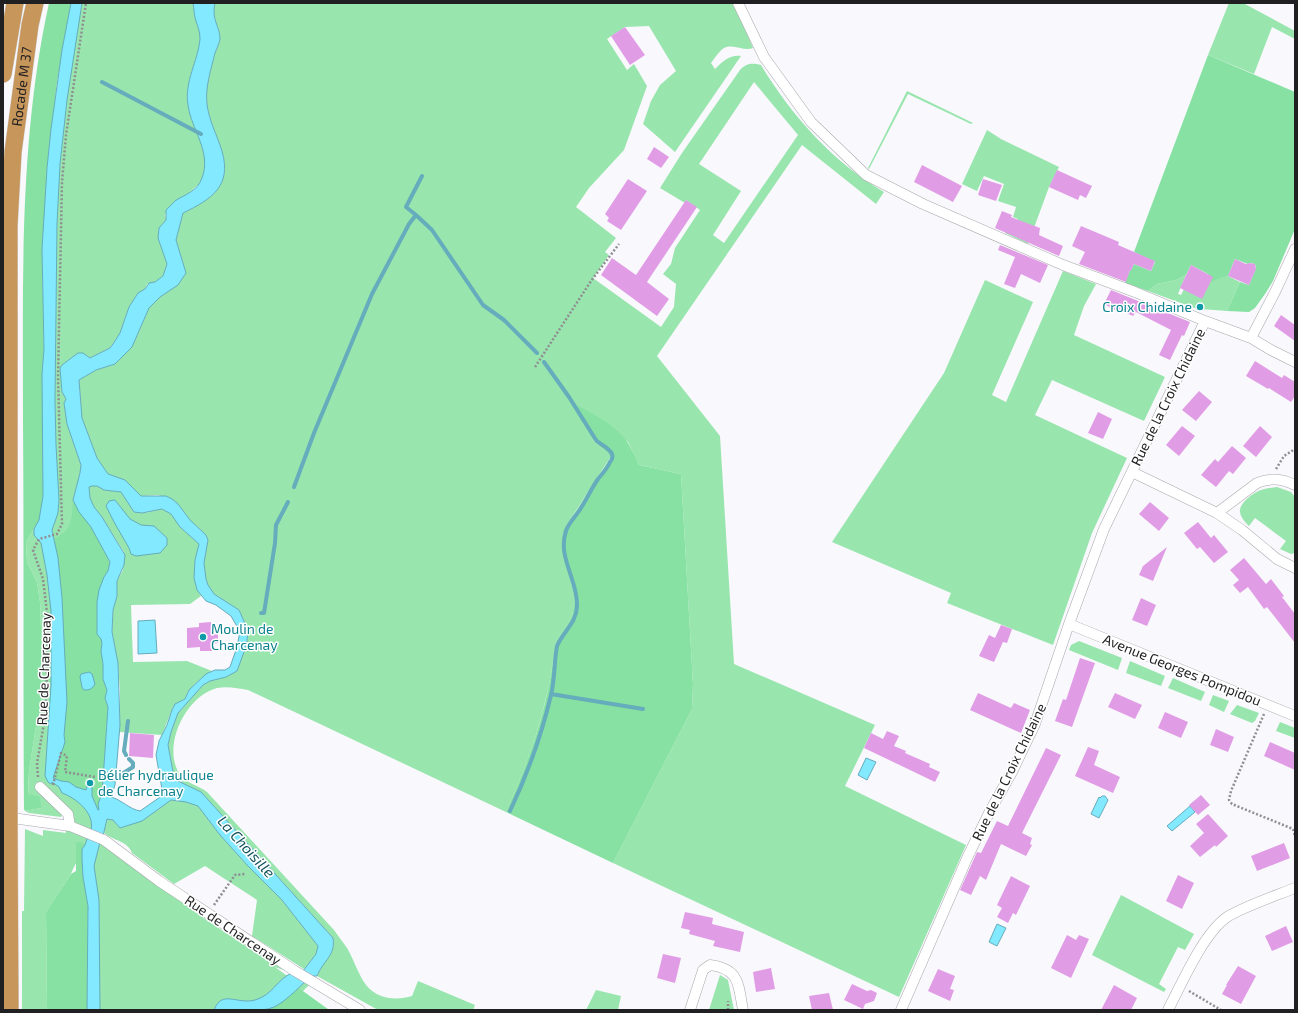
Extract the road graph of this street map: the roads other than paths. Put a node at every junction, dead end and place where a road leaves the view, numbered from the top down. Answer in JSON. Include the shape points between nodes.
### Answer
{"nodes":[{"id":1,"x":15,"y":3,"type":"edge"},
{"id":2,"x":35,"y":3,"type":"edge"},
{"id":3,"x":738,"y":3,"type":"edge"},
{"id":4,"x":3,"y":74,"type":"edge"},
{"id":5,"x":1295,"y":249,"type":"edge"},
{"id":6,"x":1205,"y":321,"type":"junction"},
{"id":7,"x":1251,"y":338,"type":"junction"},
{"id":8,"x":1295,"y":362,"type":"edge"},
{"id":9,"x":1132,"y":472,"type":"junction"},
{"id":10,"x":1295,"y":485,"type":"edge"},
{"id":11,"x":1217,"y":513,"type":"junction"},
{"id":12,"x":1295,"y":568,"type":"edge"},
{"id":13,"x":1069,"y":624,"type":"junction"},
{"id":14,"x":1295,"y":716,"type":"edge"},
{"id":15,"x":40,"y":787,"type":"road end"},
{"id":16,"x":7,"y":817,"type":"edge"},
{"id":17,"x":70,"y":826,"type":"junction"},
{"id":18,"x":1295,"y":888,"type":"edge"},
{"id":19,"x":10,"y":1010,"type":"edge"},
{"id":20,"x":360,"y":1010,"type":"edge"},
{"id":21,"x":690,"y":1010,"type":"edge"},
{"id":22,"x":743,"y":1010,"type":"edge"},
{"id":23,"x":901,"y":1010,"type":"edge"},
{"id":24,"x":1168,"y":1010,"type":"edge"}],
"edges":[{"from":1,"to":4,"type":"highway","name":"Rocade M 37"},
{"from":2,"to":16,"type":"highway","name":"Rocade M 37","via":[[12,152],[9,225]]},
{"from":3,"to":6,"type":"street","name":"Rue de la Croix Chidaine","via":[[764,57],[812,122],[866,175],[923,204],[1056,262]]},
{"from":5,"to":7,"type":"street"},
{"from":6,"to":7,"type":"street"},
{"from":6,"to":9,"type":"street","name":"Rue de la Croix Chidaine"},
{"from":7,"to":8,"type":"street"},
{"from":9,"to":11,"type":"street"},
{"from":9,"to":13,"type":"street","name":"Rue de la Croix Chidaine","via":[[1104,529]]},
{"from":10,"to":11,"type":"street","via":[[1275,478],[1257,483]]},
{"from":11,"to":12,"type":"street","via":[[1277,559]]},
{"from":13,"to":14,"type":"street","name":"Avenue Georges Pompidou"},
{"from":13,"to":23,"type":"street","name":"Rue de la Croix Chidaine","via":[[1035,724],[968,856]]},
{"from":15,"to":17,"type":"street","via":[[68,814]]},
{"from":16,"to":17,"type":"street","name":"Rue de Charcenay"},
{"from":16,"to":19,"type":"highway","name":"Rocade M 37"},
{"from":17,"to":20,"type":"street","name":"Rue de Charcenay","via":[[104,840],[159,881],[294,971]]},
{"from":18,"to":24,"type":"street","via":[[1236,912],[1219,924],[1206,940]]},
{"from":21,"to":22,"type":"street","via":[[703,970],[710,965],[722,966],[732,972],[737,980]]}]}
